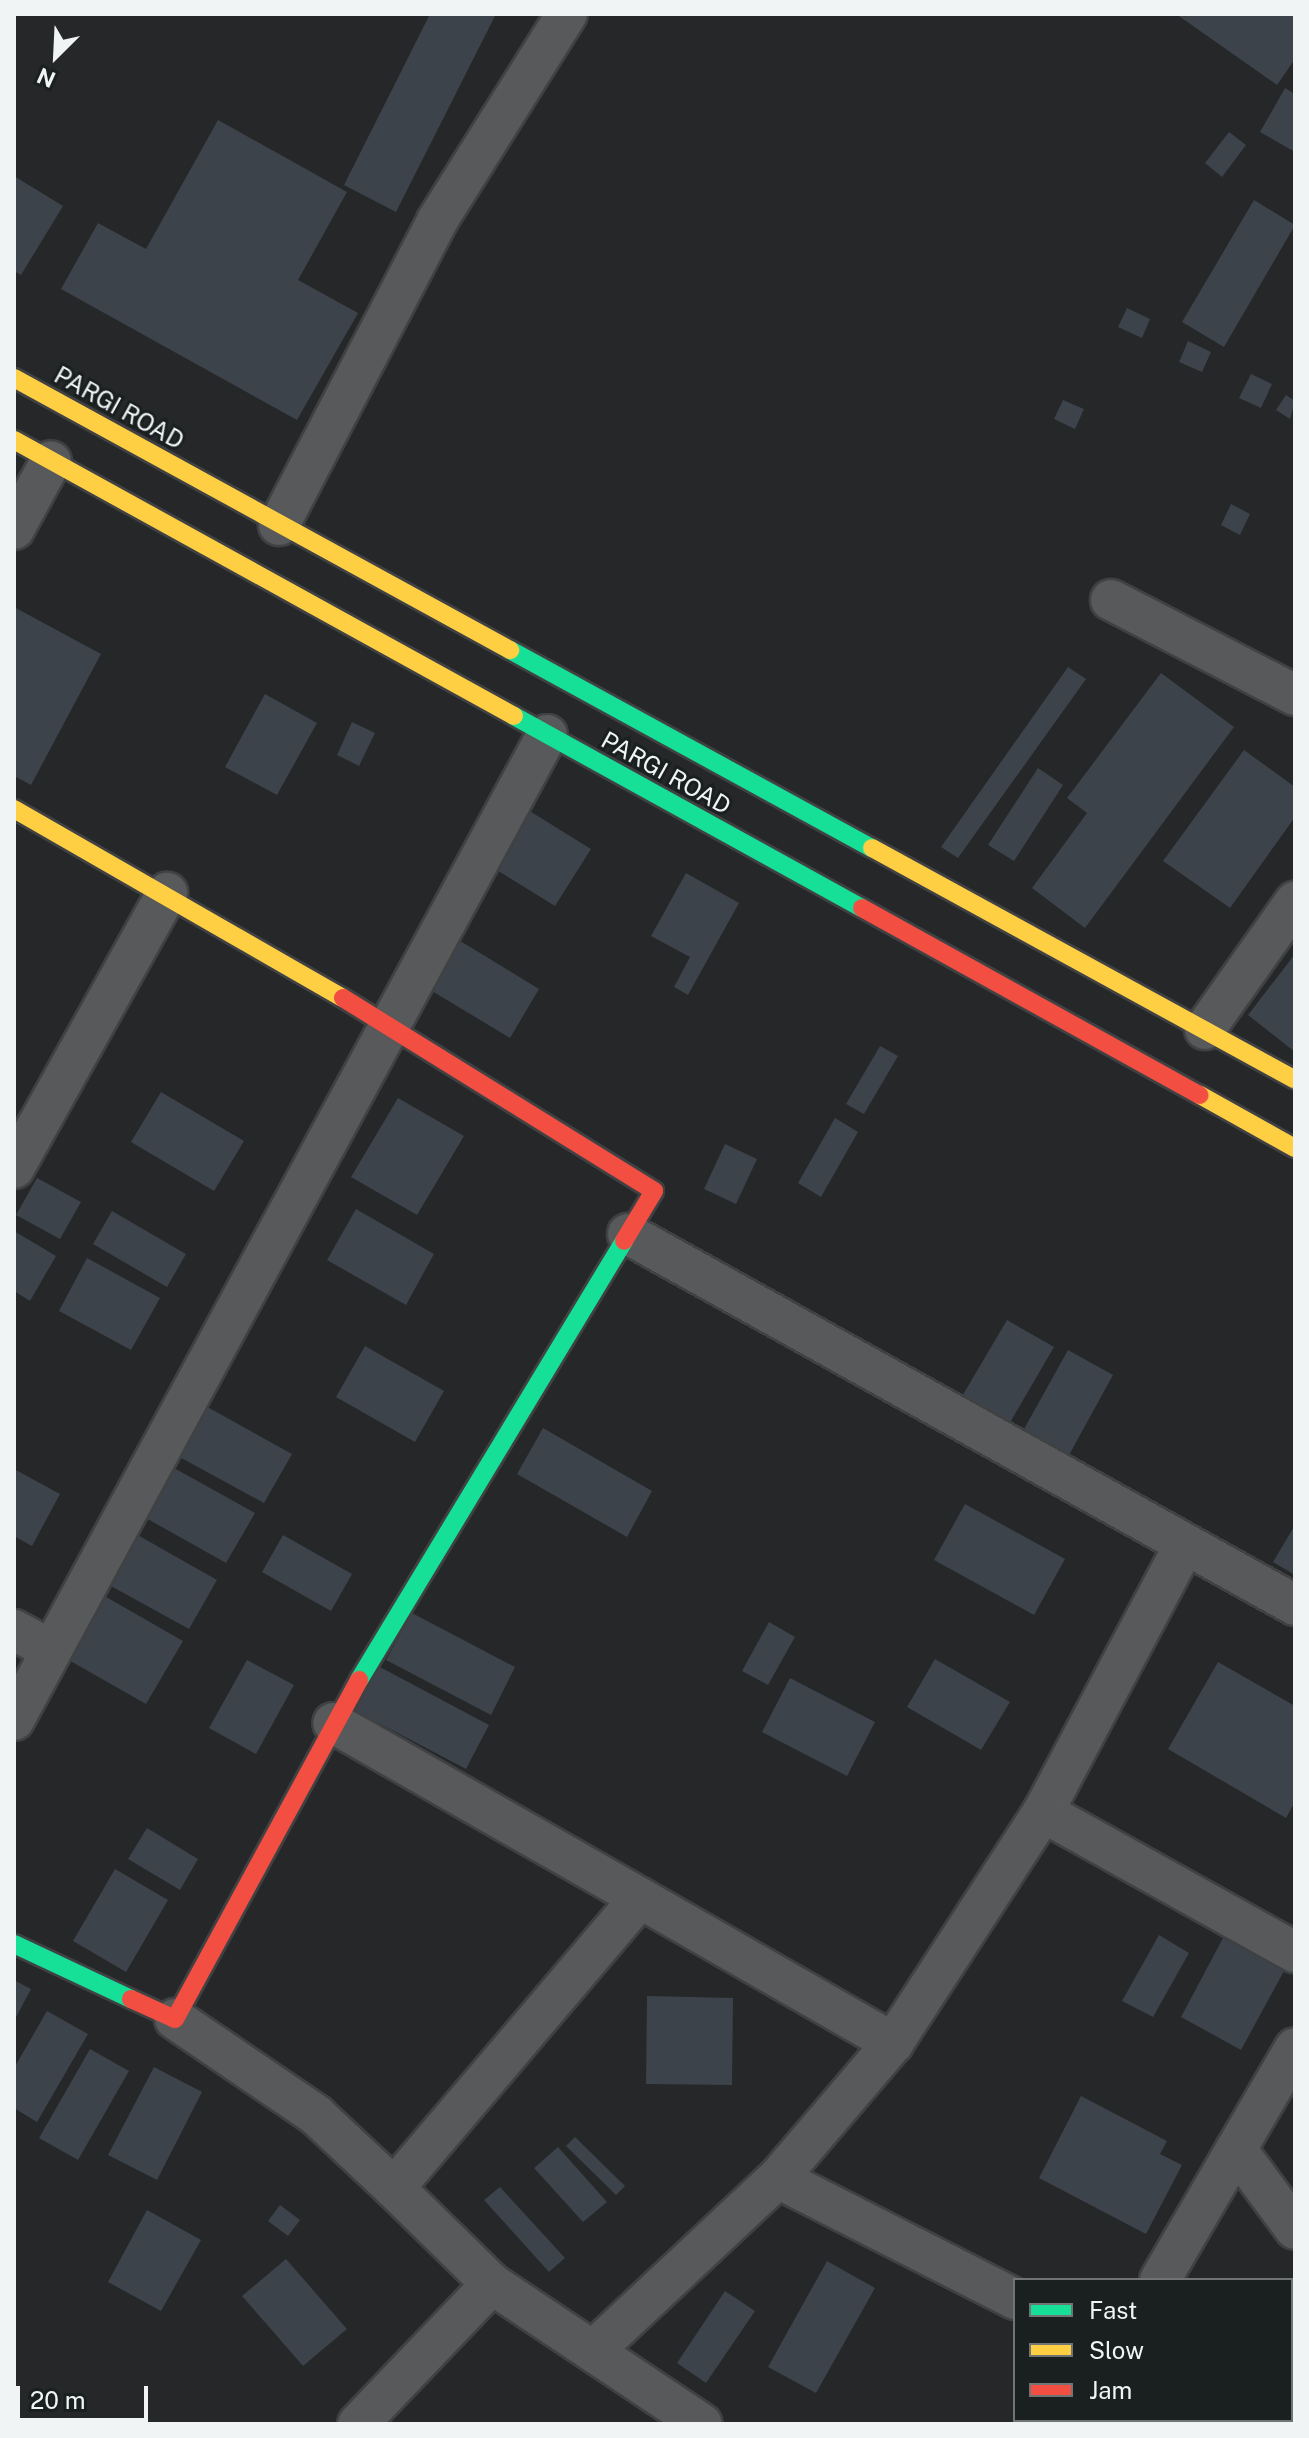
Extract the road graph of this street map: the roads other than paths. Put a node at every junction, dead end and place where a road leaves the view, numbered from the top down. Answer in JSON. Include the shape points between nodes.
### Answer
{"nodes":[{"id":1,"x":567,"y":14,"type":"edge"},
{"id":2,"x":14,"y":378,"type":"edge"},
{"id":3,"x":14,"y":440,"type":"edge"},
{"id":4,"x":51,"y":461,"type":"junction"},
{"id":5,"x":279,"y":525,"type":"junction"},
{"id":6,"x":14,"y":529,"type":"edge"},
{"id":7,"x":1111,"y":600,"type":"dead end"},
{"id":8,"x":1295,"y":695,"type":"edge"},
{"id":9,"x":547,"y":735,"type":"junction"},
{"id":10,"x":14,"y":809,"type":"edge"},
{"id":11,"x":805,"y":810,"type":"junction"},
{"id":12,"x":776,"y":861,"type":"junction"},
{"id":13,"x":167,"y":893,"type":"junction"},
{"id":14,"x":1295,"y":902,"type":"edge"},
{"id":15,"x":391,"y":1026,"type":"junction"},
{"id":16,"x":1205,"y":1029,"type":"junction"},
{"id":17,"x":1295,"y":1080,"type":"edge"},
{"id":18,"x":1295,"y":1148,"type":"edge"},
{"id":19,"x":14,"y":1168,"type":"edge"},
{"id":20,"x":628,"y":1234,"type":"junction"},
{"id":21,"x":1184,"y":1546,"type":"junction"},
{"id":22,"x":1295,"y":1605,"type":"edge"},
{"id":23,"x":14,"y":1630,"type":"edge"},
{"id":24,"x":51,"y":1650,"type":"junction"},
{"id":25,"x":14,"y":1720,"type":"edge"},
{"id":26,"x":333,"y":1723,"type":"junction"},
{"id":27,"x":1043,"y":1812,"type":"junction"},
{"id":28,"x":640,"y":1898,"type":"junction"},
{"id":29,"x":14,"y":1944,"type":"edge"},
{"id":30,"x":1295,"y":1952,"type":"edge"},
{"id":31,"x":175,"y":2019,"type":"junction"},
{"id":32,"x":893,"y":2043,"type":"junction"},
{"id":33,"x":1295,"y":2048,"type":"edge"},
{"id":34,"x":1236,"y":2149,"type":"junction"},
{"id":35,"x":778,"y":2178,"type":"junction"},
{"id":36,"x":394,"y":2188,"type":"junction"},
{"id":37,"x":1295,"y":2229,"type":"edge"},
{"id":38,"x":1161,"y":2278,"type":"edge"},
{"id":39,"x":492,"y":2284,"type":"junction"},
{"id":40,"x":1013,"y":2298,"type":"edge"},
{"id":41,"x":593,"y":2351,"type":"junction"},
{"id":42,"x":358,"y":2424,"type":"edge"},
{"id":43,"x":702,"y":2424,"type":"edge"}],
"edges":[{"from":1,"to":5,"type":"street","via":[[437,221]]},
{"from":2,"to":5,"type":"main road","name":"PARGI ROAD"},
{"from":3,"to":4,"type":"main road","name":"PARGI ROAD"},
{"from":4,"to":6,"type":"street"},
{"from":4,"to":9,"type":"main road","name":"PARGI ROAD"},
{"from":5,"to":11,"type":"main road","name":"PARGI ROAD"},
{"from":7,"to":8,"type":"street"},
{"from":9,"to":12,"type":"main road","name":"PARGI ROAD"},
{"from":9,"to":15,"type":"street"},
{"from":10,"to":13,"type":"main road"},
{"from":11,"to":12,"type":"main road"},
{"from":11,"to":16,"type":"main road","name":"PARGI ROAD"},
{"from":12,"to":18,"type":"main road","name":"PARGI ROAD"},
{"from":13,"to":15,"type":"main road"},
{"from":13,"to":19,"type":"street"},
{"from":14,"to":16,"type":"street"},
{"from":15,"to":20,"type":"main road","via":[[654,1191]]},
{"from":15,"to":24,"type":"street"},
{"from":16,"to":17,"type":"main road","name":"PARGI ROAD"},
{"from":20,"to":21,"type":"street"},
{"from":20,"to":26,"type":"main road"},
{"from":21,"to":22,"type":"street"},
{"from":21,"to":27,"type":"street"},
{"from":23,"to":24,"type":"street"},
{"from":24,"to":25,"type":"street"},
{"from":26,"to":28,"type":"street"},
{"from":26,"to":31,"type":"main road"},
{"from":27,"to":30,"type":"street"},
{"from":27,"to":32,"type":"street"},
{"from":28,"to":32,"type":"street"},
{"from":28,"to":36,"type":"street"},
{"from":29,"to":31,"type":"main road"},
{"from":31,"to":36,"type":"street","via":[[316,2115]]},
{"from":32,"to":35,"type":"street"},
{"from":33,"to":34,"type":"street"},
{"from":34,"to":37,"type":"street"},
{"from":34,"to":38,"type":"street"},
{"from":35,"to":40,"type":"street"},
{"from":35,"to":41,"type":"street"},
{"from":36,"to":39,"type":"street"},
{"from":39,"to":41,"type":"street"},
{"from":39,"to":42,"type":"street"},
{"from":41,"to":43,"type":"street"}]}
